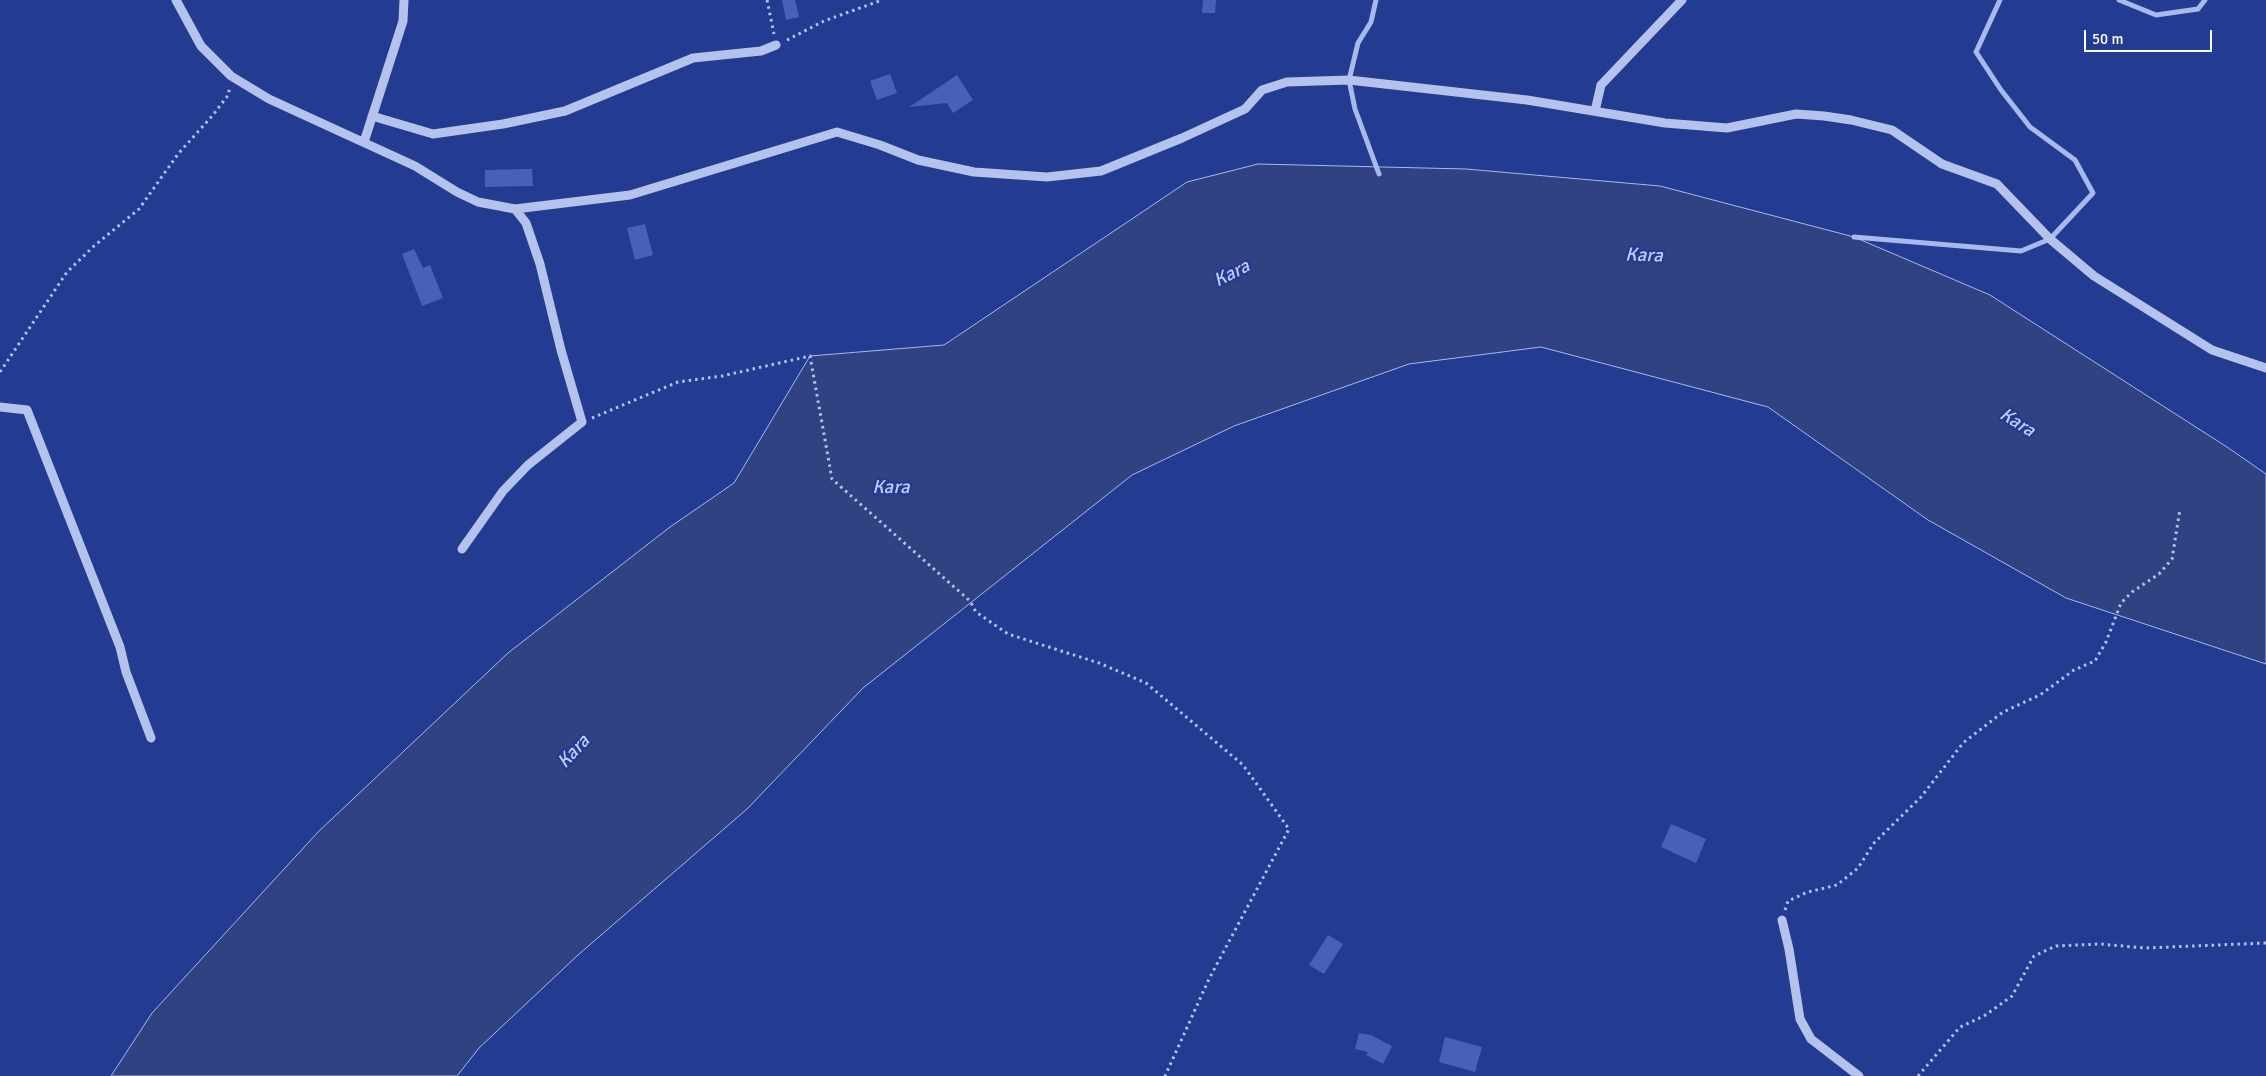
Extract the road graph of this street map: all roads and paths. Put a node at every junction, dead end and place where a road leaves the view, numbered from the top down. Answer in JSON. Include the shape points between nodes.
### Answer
{"nodes":[{"id":1,"x":176,"y":0,"type":"edge"},
{"id":2,"x":404,"y":0,"type":"edge"},
{"id":3,"x":768,"y":0,"type":"edge"},
{"id":4,"x":882,"y":0,"type":"edge"},
{"id":5,"x":1682,"y":0,"type":"edge"},
{"id":6,"x":776,"y":45,"type":"junction"},
{"id":7,"x":231,"y":76,"type":"junction"},
{"id":8,"x":1595,"y":111,"type":"junction"},
{"id":9,"x":372,"y":116,"type":"junction"},
{"id":10,"x":364,"y":142,"type":"junction"},
{"id":11,"x":515,"y":209,"type":"junction"},
{"id":12,"x":2266,"y":368,"type":"edge"},
{"id":13,"x":0,"y":372,"type":"edge"},
{"id":14,"x":0,"y":407,"type":"edge"},
{"id":15,"x":582,"y":422,"type":"junction"},
{"id":16,"x":2180,"y":509,"type":"dead end"},
{"id":17,"x":462,"y":549,"type":"dead end"},
{"id":18,"x":151,"y":738,"type":"dead end"},
{"id":19,"x":1782,"y":920,"type":"joint"},
{"id":20,"x":2266,"y":943,"type":"edge"},
{"id":21,"x":1164,"y":1076,"type":"edge"},
{"id":22,"x":1859,"y":1076,"type":"edge"},
{"id":23,"x":1918,"y":1076,"type":"edge"}],
"edges":[{"from":1,"to":7,"type":"street","via":[[201,46]]},
{"from":2,"to":9,"type":"street","via":[[403,20]]},
{"from":3,"to":6,"type":"path"},
{"from":4,"to":6,"type":"path","via":[[824,21]]},
{"from":5,"to":8,"type":"street","via":[[1600,85]]},
{"from":6,"to":9,"type":"street","via":[[761,52],[693,58],[565,111],[503,124],[434,134]]},
{"from":7,"to":10,"type":"street","via":[[270,99]]},
{"from":7,"to":13,"type":"path","via":[[228,94],[178,154],[139,209],[67,272]]},
{"from":8,"to":11,"type":"street","via":[[1349,80],[1287,82],[1262,90],[1245,109],[1101,171],[1047,177],[974,172],[918,160],[837,132],[630,195]]},
{"from":8,"to":12,"type":"street","via":[[1665,123],[1727,128],[1796,114],[1824,116],[1892,130],[1942,164],[1996,184],[2050,239],[2094,276],[2212,350]]},
{"from":9,"to":10,"type":"street"},
{"from":10,"to":11,"type":"street","via":[[478,202]]},
{"from":11,"to":15,"type":"street","via":[[526,223],[540,264]]},
{"from":14,"to":18,"type":"street","via":[[27,410],[120,647]]},
{"from":15,"to":17,"type":"street","via":[[503,491]]},
{"from":15,"to":21,"type":"path","via":[[678,382],[722,376],[810,356],[832,478],[970,601],[976,612],[1008,634],[1099,663],[1146,683],[1243,765],[1289,829],[1209,979]]},
{"from":16,"to":19,"type":"path","via":[[2172,559],[2159,574],[2121,603],[2095,661],[2074,670],[2040,695],[2003,712],[1963,743],[1921,797],[1874,842],[1858,868],[1837,885],[1788,901]]},
{"from":19,"to":22,"type":"street","via":[[1800,1019],[1811,1039]]},
{"from":20,"to":23,"type":"path","via":[[2145,948],[2100,944],[2056,946],[2034,956],[2012,996],[1984,1016],[1960,1026]]}]}
